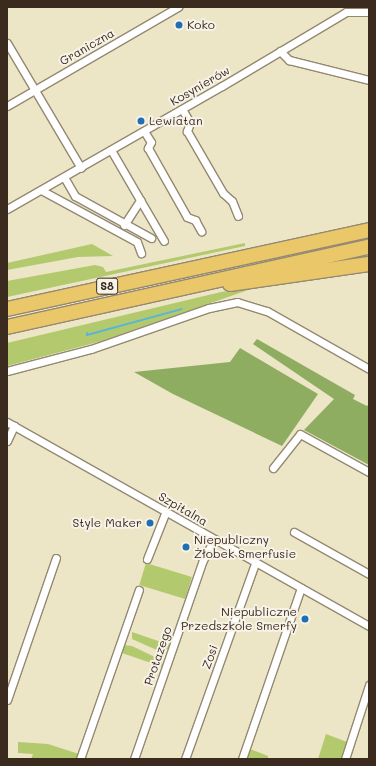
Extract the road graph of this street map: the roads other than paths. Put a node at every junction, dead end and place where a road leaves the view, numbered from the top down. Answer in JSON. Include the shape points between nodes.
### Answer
{"nodes":[{"id":1,"x":178,"y":7,"type":"edge"},
{"id":2,"x":369,"y":12,"type":"edge"},
{"id":3,"x":7,"y":43,"type":"edge"},
{"id":4,"x":280,"y":51,"type":"junction"},
{"id":5,"x":369,"y":80,"type":"edge"},
{"id":6,"x":36,"y":89,"type":"junction"},
{"id":7,"x":7,"y":106,"type":"edge"},
{"id":8,"x":182,"y":109,"type":"junction"},
{"id":9,"x":144,"y":131,"type":"junction"},
{"id":10,"x":111,"y":150,"type":"junction"},
{"id":11,"x":81,"y":168,"type":"junction"},
{"id":12,"x":64,"y":177,"type":"junction"},
{"id":13,"x":42,"y":190,"type":"junction"},
{"id":14,"x":140,"y":200,"type":"junction"},
{"id":15,"x":7,"y":209,"type":"edge"},
{"id":16,"x":238,"y":216,"type":"dead end"},
{"id":17,"x":369,"y":220,"type":"edge"},
{"id":18,"x":124,"y":225,"type":"junction"},
{"id":19,"x":369,"y":230,"type":"edge"},
{"id":20,"x":201,"y":231,"type":"dead end"},
{"id":21,"x":333,"y":237,"type":"junction"},
{"id":22,"x":151,"y":238,"type":"dead end"},
{"id":23,"x":164,"y":241,"type":"dead end"},
{"id":24,"x":369,"y":247,"type":"edge"},
{"id":25,"x":141,"y":253,"type":"dead end"},
{"id":26,"x":369,"y":264,"type":"edge"},
{"id":27,"x":169,"y":289,"type":"junction"},
{"id":28,"x":7,"y":309,"type":"edge"},
{"id":29,"x":7,"y":327,"type":"edge"},
{"id":30,"x":369,"y":368,"type":"edge"},
{"id":31,"x":7,"y":371,"type":"edge"},
{"id":32,"x":10,"y":424,"type":"edge"},
{"id":33,"x":7,"y":441,"type":"edge"},
{"id":34,"x":273,"y":468,"type":"dead end"},
{"id":35,"x":369,"y":472,"type":"edge"},
{"id":36,"x":166,"y":511,"type":"junction"},
{"id":37,"x":294,"y":532,"type":"dead end"},
{"id":38,"x":214,"y":539,"type":"junction"},
{"id":39,"x":56,"y":558,"type":"dead end"},
{"id":40,"x":147,"y":559,"type":"dead end"},
{"id":41,"x":255,"y":562,"type":"junction"},
{"id":42,"x":369,"y":574,"type":"edge"},
{"id":43,"x":301,"y":588,"type":"junction"},
{"id":44,"x":139,"y":590,"type":"dead end"},
{"id":45,"x":369,"y":626,"type":"edge"},
{"id":46,"x":369,"y":685,"type":"edge"},
{"id":47,"x":7,"y":700,"type":"edge"},
{"id":48,"x":80,"y":759,"type":"edge"},
{"id":49,"x":134,"y":759,"type":"edge"},
{"id":50,"x":185,"y":759,"type":"edge"},
{"id":51,"x":242,"y":759,"type":"edge"},
{"id":52,"x":345,"y":759,"type":"edge"}],
"edges":[{"from":1,"to":6,"type":"street","name":"Graniczna"},
{"from":2,"to":4,"type":"street","name":"Kosynierów","via":[[346,12]]},
{"from":3,"to":6,"type":"street"},
{"from":4,"to":5,"type":"street","via":[[289,60]]},
{"from":4,"to":8,"type":"street","name":"Kosynierów"},
{"from":6,"to":7,"type":"street","name":"Graniczna"},
{"from":6,"to":11,"type":"street"},
{"from":8,"to":9,"type":"street","name":"Kosynierów"},
{"from":8,"to":16,"type":"street","via":[[190,123],[187,131],[223,192],[232,201]]},
{"from":9,"to":10,"type":"street","name":"Kosynierów"},
{"from":9,"to":20,"type":"street","via":[[151,142],[148,148],[183,210],[187,217],[196,220]]},
{"from":10,"to":11,"type":"street","name":"Kosynierów"},
{"from":10,"to":14,"type":"street"},
{"from":11,"to":12,"type":"street","name":"Kosynierów"},
{"from":12,"to":13,"type":"street","name":"Kosynierów"},
{"from":12,"to":18,"type":"street","via":[[75,196]]},
{"from":13,"to":15,"type":"street","name":"Kosynierów"},
{"from":13,"to":25,"type":"street","via":[[137,242]]},
{"from":14,"to":18,"type":"street"},
{"from":14,"to":23,"type":"street"},
{"from":17,"to":21,"type":"highway"},
{"from":18,"to":22,"type":"street"},
{"from":19,"to":21,"type":"highway","number":"S8"},
{"from":21,"to":28,"type":"highway","number":"S8"},
{"from":24,"to":27,"type":"highway","number":"S8"},
{"from":26,"to":27,"type":"highway","via":[[261,282]]},
{"from":27,"to":29,"type":"highway","number":"S8"},
{"from":30,"to":31,"type":"street","via":[[267,311],[238,302],[214,306],[91,349]]},
{"from":32,"to":33,"type":"street"},
{"from":32,"to":36,"type":"street","name":"Szpitalna"},
{"from":34,"to":35,"type":"street","via":[[300,434]]},
{"from":36,"to":38,"type":"street","name":"Szpitalna"},
{"from":36,"to":40,"type":"street"},
{"from":37,"to":42,"type":"street"},
{"from":38,"to":41,"type":"street","name":"Szpitalna"},
{"from":38,"to":49,"type":"street","name":"Protazego","via":[[203,560]]},
{"from":39,"to":47,"type":"street"},
{"from":41,"to":43,"type":"street","name":"Szpitalna"},
{"from":41,"to":50,"type":"street","name":"Zosi"},
{"from":43,"to":45,"type":"street","name":"Szpitalna"},
{"from":43,"to":51,"type":"street"},
{"from":44,"to":48,"type":"street"},
{"from":46,"to":52,"type":"street"}]}
